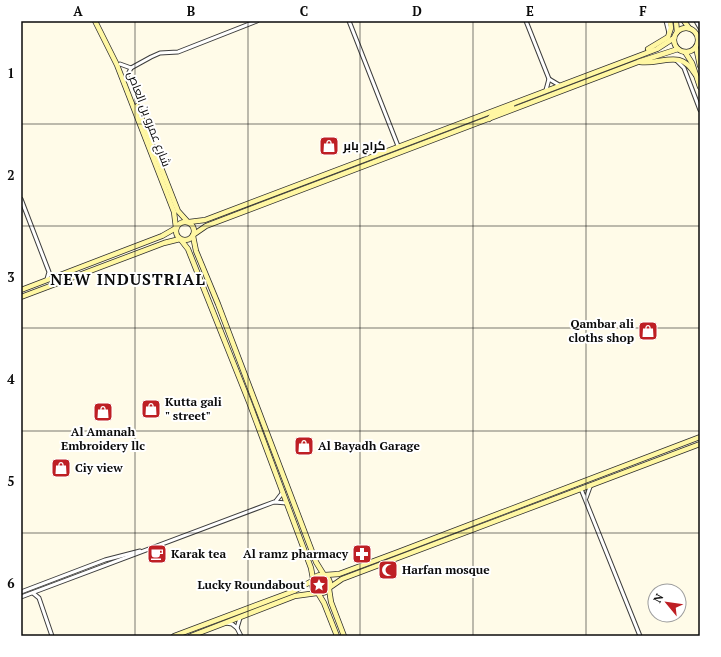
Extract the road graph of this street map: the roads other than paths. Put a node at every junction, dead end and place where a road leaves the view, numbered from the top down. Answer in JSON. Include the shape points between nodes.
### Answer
{"nodes":[{"id":1,"x":95,"y":21,"type":"edge"},
{"id":2,"x":98,"y":21,"type":"edge"},
{"id":3,"x":257,"y":21,"type":"edge"},
{"id":4,"x":349,"y":21,"type":"edge"},
{"id":5,"x":526,"y":21,"type":"edge"},
{"id":6,"x":666,"y":21,"type":"edge"},
{"id":7,"x":670,"y":21,"type":"edge"},
{"id":8,"x":676,"y":21,"type":"edge"},
{"id":9,"x":684,"y":21,"type":"edge"},
{"id":10,"x":696,"y":21,"type":"edge"},
{"id":11,"x":689,"y":28,"type":"junction"},
{"id":12,"x":700,"y":28,"type":"edge"},
{"id":13,"x":677,"y":32,"type":"junction"},
{"id":14,"x":669,"y":35,"type":"junction"},
{"id":15,"x":674,"y":38,"type":"junction"},
{"id":16,"x":696,"y":47,"type":"junction"},
{"id":17,"x":678,"y":49,"type":"junction"},
{"id":18,"x":685,"y":52,"type":"junction"},
{"id":19,"x":643,"y":54,"type":"junction"},
{"id":20,"x":671,"y":58,"type":"junction"},
{"id":21,"x":638,"y":62,"type":"junction"},
{"id":22,"x":120,"y":64,"type":"junction"},
{"id":23,"x":700,"y":66,"type":"edge"},
{"id":24,"x":131,"y":68,"type":"junction"},
{"id":25,"x":695,"y":74,"type":"junction"},
{"id":26,"x":126,"y":79,"type":"junction"},
{"id":27,"x":549,"y":79,"type":"junction"},
{"id":28,"x":559,"y":85,"type":"junction"},
{"id":29,"x":700,"y":87,"type":"edge"},
{"id":30,"x":546,"y":91,"type":"junction"},
{"id":31,"x":527,"y":98,"type":"junction"},
{"id":32,"x":700,"y":110,"type":"edge"},
{"id":33,"x":489,"y":119,"type":"junction"},
{"id":34,"x":395,"y":139,"type":"junction"},
{"id":35,"x":398,"y":146,"type":"junction"},
{"id":36,"x":392,"y":148,"type":"junction"},
{"id":37,"x":381,"y":159,"type":"junction"},
{"id":38,"x":21,"y":199,"type":"edge"},
{"id":39,"x":188,"y":222,"type":"junction"},
{"id":40,"x":176,"y":228,"type":"junction"},
{"id":41,"x":193,"y":235,"type":"junction"},
{"id":42,"x":181,"y":239,"type":"junction"},
{"id":43,"x":49,"y":272,"type":"junction"},
{"id":44,"x":58,"y":277,"type":"junction"},
{"id":45,"x":46,"y":281,"type":"junction"},
{"id":46,"x":21,"y":291,"type":"edge"},
{"id":47,"x":21,"y":297,"type":"edge"},
{"id":48,"x":249,"y":402,"type":"junction"},
{"id":49,"x":258,"y":410,"type":"junction"},
{"id":50,"x":258,"y":427,"type":"junction"},
{"id":51,"x":268,"y":437,"type":"junction"},
{"id":52,"x":700,"y":437,"type":"edge"},
{"id":53,"x":700,"y":444,"type":"edge"},
{"id":54,"x":594,"y":478,"type":"junction"},
{"id":55,"x":590,"y":485,"type":"junction"},
{"id":56,"x":572,"y":486,"type":"junction"},
{"id":57,"x":581,"y":489,"type":"junction"},
{"id":58,"x":283,"y":492,"type":"junction"},
{"id":59,"x":562,"y":495,"type":"junction"},
{"id":60,"x":586,"y":498,"type":"junction"},
{"id":61,"x":274,"y":502,"type":"junction"},
{"id":62,"x":287,"y":504,"type":"junction"},
{"id":63,"x":146,"y":550,"type":"junction"},
{"id":64,"x":324,"y":575,"type":"junction"},
{"id":65,"x":312,"y":580,"type":"junction"},
{"id":66,"x":329,"y":588,"type":"junction"},
{"id":67,"x":41,"y":590,"type":"junction"},
{"id":68,"x":21,"y":592,"type":"edge"},
{"id":69,"x":33,"y":592,"type":"junction"},
{"id":70,"x":317,"y":593,"type":"junction"},
{"id":71,"x":21,"y":597,"type":"edge"},
{"id":72,"x":38,"y":598,"type":"junction"},
{"id":73,"x":241,"y":617,"type":"junction"},
{"id":74,"x":225,"y":623,"type":"junction"},
{"id":75,"x":237,"y":628,"type":"junction"},
{"id":76,"x":237,"y":634,"type":"edge"},
{"id":77,"x":52,"y":636,"type":"edge"},
{"id":78,"x":174,"y":636,"type":"edge"},
{"id":79,"x":191,"y":636,"type":"edge"},
{"id":80,"x":241,"y":636,"type":"edge"},
{"id":81,"x":337,"y":636,"type":"edge"},
{"id":82,"x":344,"y":636,"type":"edge"},
{"id":83,"x":640,"y":636,"type":"edge"}],
"edges":[{"from":1,"to":40,"type":"main road","name":"شارع عمرو بن العاص","via":[[122,76],[174,212]]},
{"from":2,"to":22,"type":"main road","name":"شارع عمرو بن العاص"},
{"from":3,"to":24,"type":"street","via":[[178,52],[160,53]]},
{"from":4,"to":34,"type":"street"},
{"from":5,"to":27,"type":"street"},
{"from":6,"to":14,"type":"street"},
{"from":7,"to":14,"type":"main road"},
{"from":8,"to":13,"type":"main road"},
{"from":9,"to":11,"type":"main road"},
{"from":10,"to":12,"type":"street"},
{"from":11,"to":13,"type":"main road"},
{"from":11,"to":16,"type":"main road","via":[[698,36]]},
{"from":13,"to":15,"type":"main road"},
{"from":14,"to":19,"type":"main road"},
{"from":15,"to":17,"type":"main road"},
{"from":15,"to":19,"type":"main road","via":[[664,46]]},
{"from":16,"to":18,"type":"main road"},
{"from":16,"to":23,"type":"main road"},
{"from":17,"to":18,"type":"main road"},
{"from":17,"to":21,"type":"main road"},
{"from":18,"to":25,"type":"main road"},
{"from":19,"to":28,"type":"main road"},
{"from":20,"to":21,"type":"main road","via":[[656,62]]},
{"from":20,"to":25,"type":"main road","via":[[685,62]]},
{"from":20,"to":32,"type":"street","via":[[684,68]]},
{"from":21,"to":33,"type":"main road"},
{"from":22,"to":24,"type":"street"},
{"from":22,"to":26,"type":"main road","name":"شارع عمرو بن العاص"},
{"from":24,"to":26,"type":"street"},
{"from":25,"to":29,"type":"main road"},
{"from":26,"to":39,"type":"main road","name":"شارع عمرو بن العاص","via":[[177,208]]},
{"from":27,"to":28,"type":"street"},
{"from":27,"to":30,"type":"street"},
{"from":28,"to":30,"type":"main road"},
{"from":30,"to":31,"type":"main road"},
{"from":31,"to":33,"type":"main road","via":[[492,115]]},
{"from":31,"to":35,"type":"main road"},
{"from":33,"to":37,"type":"main road"},
{"from":34,"to":35,"type":"street"},
{"from":34,"to":36,"type":"street"},
{"from":35,"to":36,"type":"main road"},
{"from":35,"to":37,"type":"main road","via":[[396,151]]},
{"from":36,"to":39,"type":"main road","via":[[205,220]]},
{"from":37,"to":41,"type":"main road","via":[[206,226]]},
{"from":38,"to":43,"type":"street"},
{"from":39,"to":40,"type":"main road","via":[[180,223]]},
{"from":39,"to":41,"type":"main road","via":[[194,228]]},
{"from":40,"to":42,"type":"main road","via":[[177,236]]},
{"from":40,"to":44,"type":"main road","via":[[162,236]]},
{"from":41,"to":42,"type":"main road","via":[[188,240]]},
{"from":41,"to":49,"type":"main road","via":[[196,250]]},
{"from":42,"to":47,"type":"main road","via":[[164,242]]},
{"from":42,"to":48,"type":"main road","via":[[190,252]]},
{"from":43,"to":44,"type":"street"},
{"from":43,"to":45,"type":"street"},
{"from":44,"to":45,"type":"main road"},
{"from":45,"to":46,"type":"main road"},
{"from":48,"to":49,"type":"main road","via":[[254,412]]},
{"from":48,"to":50,"type":"main road"},
{"from":49,"to":51,"type":"main road"},
{"from":50,"to":51,"type":"main road","via":[[261,426]]},
{"from":50,"to":58,"type":"main road"},
{"from":51,"to":64,"type":"main road","via":[[316,562]]},
{"from":52,"to":54,"type":"main road"},
{"from":53,"to":55,"type":"main road"},
{"from":54,"to":56,"type":"main road"},
{"from":54,"to":57,"type":"main road","via":[[581,485]]},
{"from":55,"to":57,"type":"main road"},
{"from":55,"to":60,"type":"street"},
{"from":56,"to":59,"type":"main road"},
{"from":56,"to":64,"type":"main road","via":[[336,575]]},
{"from":57,"to":59,"type":"main road"},
{"from":57,"to":60,"type":"street"},
{"from":58,"to":61,"type":"street"},
{"from":58,"to":62,"type":"main road"},
{"from":59,"to":66,"type":"main road","via":[[342,579]]},
{"from":60,"to":83,"type":"street"},
{"from":61,"to":62,"type":"street"},
{"from":61,"to":63,"type":"street"},
{"from":62,"to":65,"type":"main road","via":[[311,568]]},
{"from":63,"to":67,"type":"street"},
{"from":63,"to":68,"type":"street","via":[[105,560]]},
{"from":64,"to":65,"type":"main road","via":[[318,575]]},
{"from":64,"to":66,"type":"main road","via":[[330,582]]},
{"from":65,"to":70,"type":"main road","via":[[312,587]]},
{"from":65,"to":78,"type":"main road","via":[[294,591]]},
{"from":66,"to":70,"type":"main road","via":[[324,593]]},
{"from":66,"to":82,"type":"main road"},
{"from":67,"to":69,"type":"street"},
{"from":67,"to":72,"type":"street"},
{"from":69,"to":71,"type":"street"},
{"from":69,"to":72,"type":"street"},
{"from":70,"to":73,"type":"main road","via":[[299,595]]},
{"from":70,"to":81,"type":"main road","via":[[324,603]]},
{"from":72,"to":77,"type":"street"},
{"from":73,"to":74,"type":"main road"},
{"from":73,"to":75,"type":"street"},
{"from":74,"to":75,"type":"street"},
{"from":74,"to":79,"type":"main road"},
{"from":75,"to":76,"type":"street"},
{"from":76,"to":80,"type":"street"}]}
